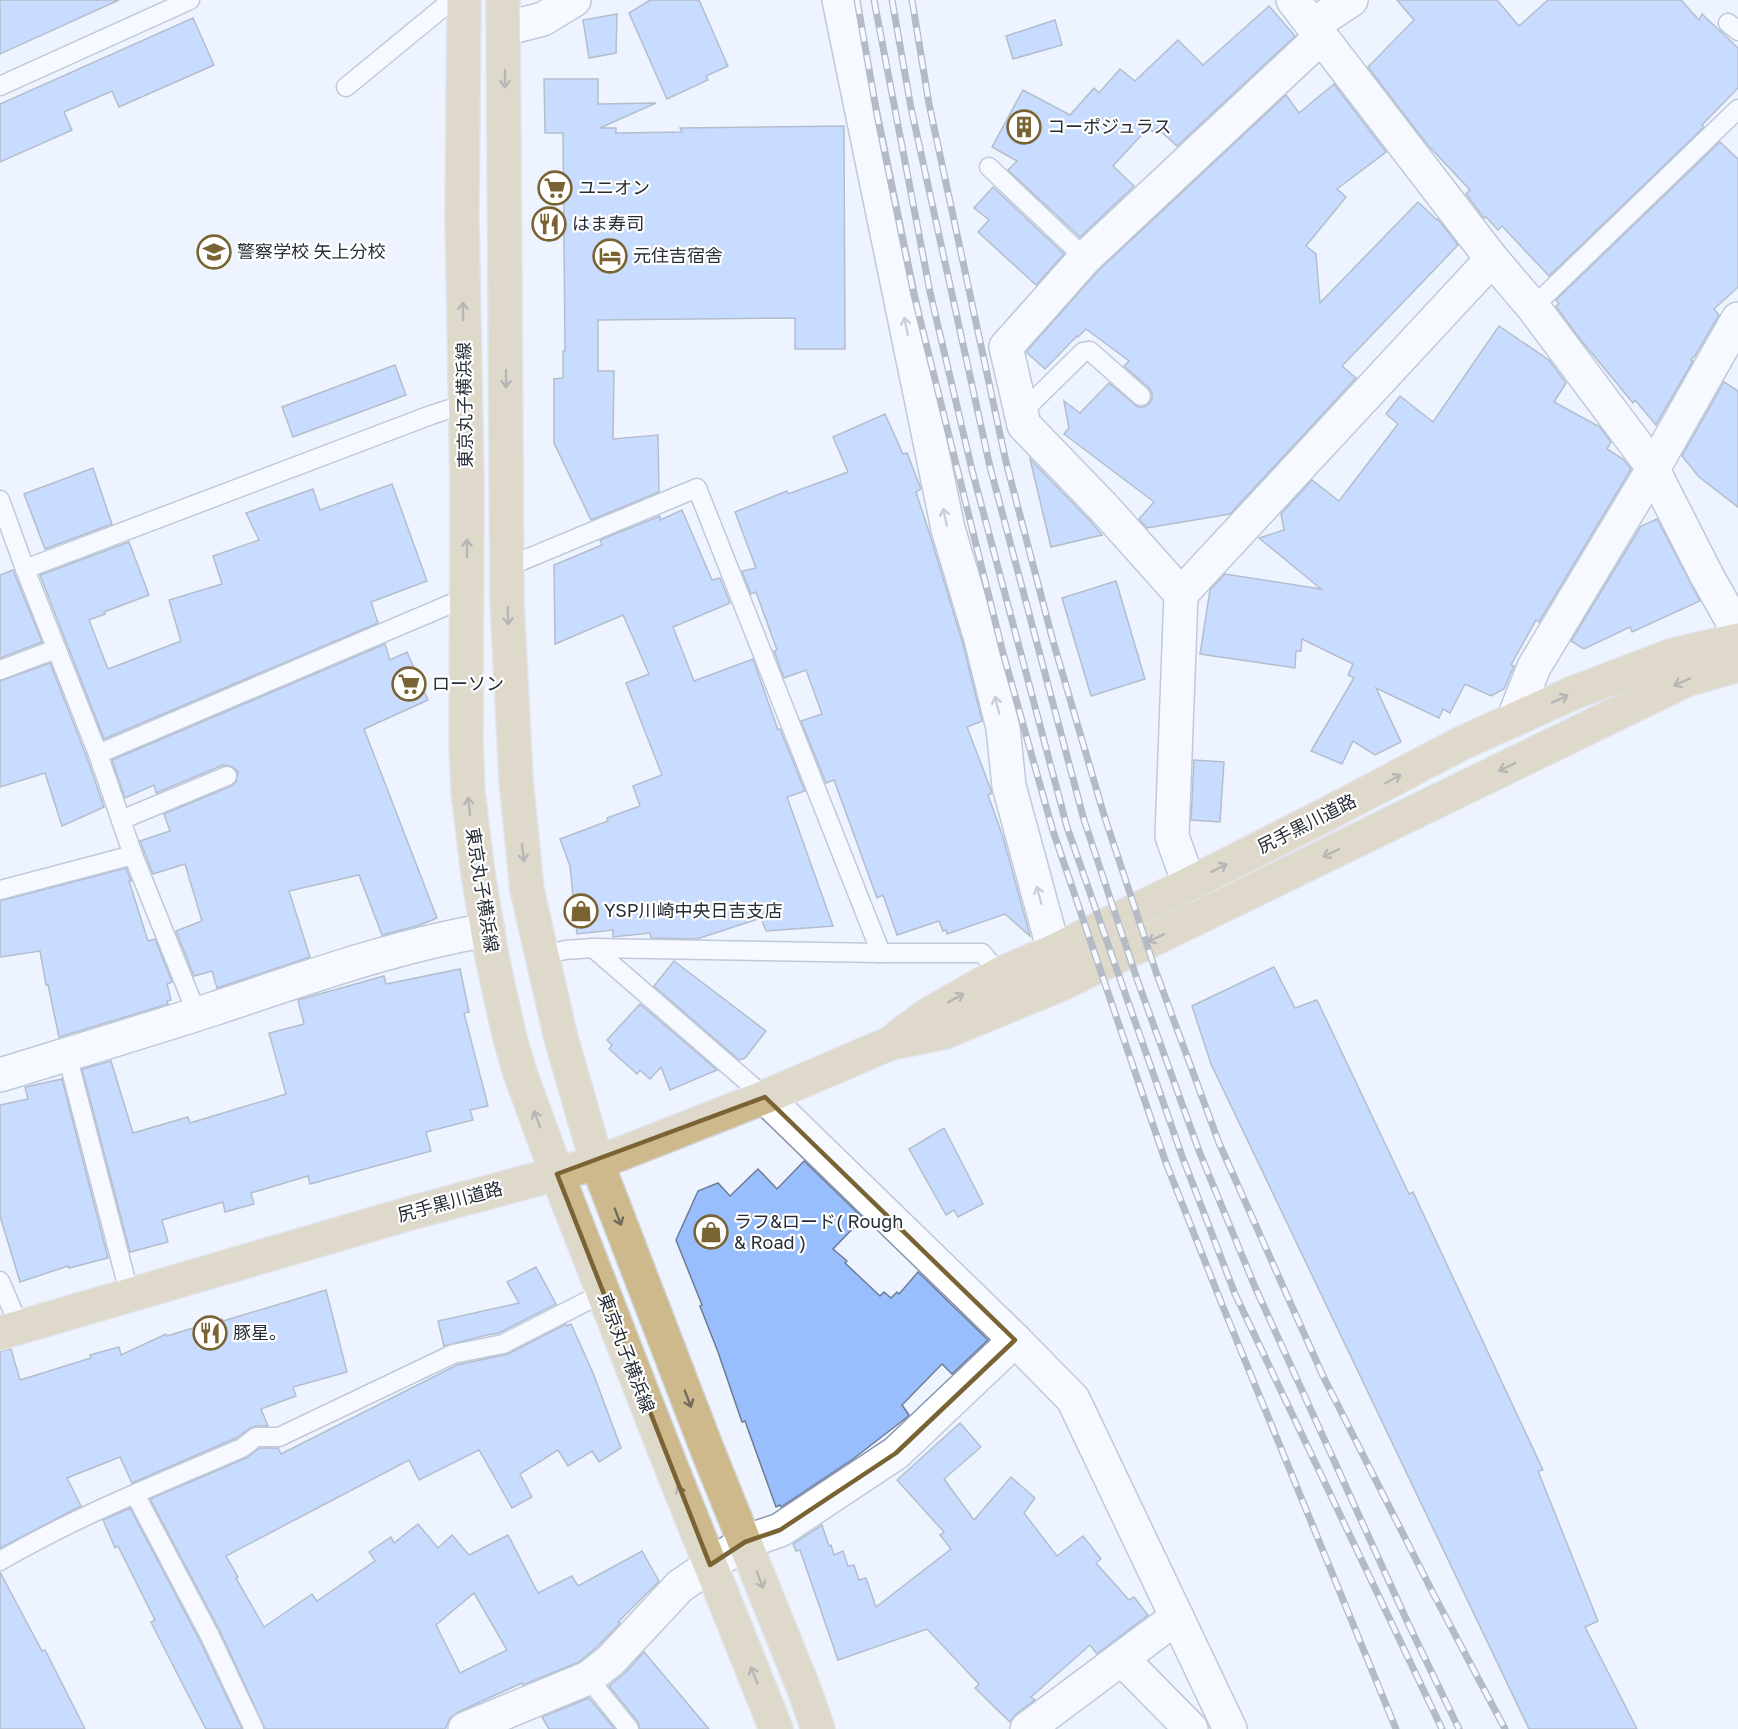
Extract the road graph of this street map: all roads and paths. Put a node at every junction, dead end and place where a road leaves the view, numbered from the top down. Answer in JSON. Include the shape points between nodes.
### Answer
{"nodes":[{"id":1,"x":190,"y":0,"type":"edge"},
{"id":2,"x":452,"y":0,"type":"edge"},
{"id":3,"x":464,"y":0,"type":"edge"},
{"id":4,"x":574,"y":0,"type":"edge"},
{"id":5,"x":838,"y":0,"type":"edge"},
{"id":6,"x":1351,"y":0,"type":"edge"},
{"id":7,"x":504,"y":14,"type":"edge"},
{"id":8,"x":1309,"y":21,"type":"edge"},
{"id":9,"x":0,"y":86,"type":"edge"},
{"id":10,"x":346,"y":87,"type":"dead end"},
{"id":11,"x":1738,"y":109,"type":"edge"},
{"id":12,"x":989,"y":167,"type":"dead end"},
{"id":13,"x":1085,"y":258,"type":"junction"},
{"id":14,"x":1491,"y":259,"type":"junction"},
{"id":15,"x":1533,"y":307,"type":"junction"},
{"id":16,"x":1738,"y":320,"type":"edge"},
{"id":17,"x":1141,"y":396,"type":"dead end"},
{"id":18,"x":465,"y":404,"type":"junction"},
{"id":19,"x":1021,"y":413,"type":"junction"},
{"id":20,"x":1653,"y":470,"type":"junction"},
{"id":21,"x":0,"y":500,"type":"edge"},
{"id":22,"x":507,"y":567,"type":"junction"},
{"id":23,"x":25,"y":569,"type":"junction"},
{"id":24,"x":1181,"y":594,"type":"junction"},
{"id":25,"x":467,"y":597,"type":"junction"},
{"id":26,"x":1738,"y":631,"type":"edge"},
{"id":27,"x":1738,"y":640,"type":"edge"},
{"id":28,"x":56,"y":649,"type":"junction"},
{"id":29,"x":1738,"y":665,"type":"edge"},
{"id":30,"x":0,"y":670,"type":"edge"},
{"id":31,"x":1513,"y":720,"type":"junction"},
{"id":32,"x":98,"y":754,"type":"junction"},
{"id":33,"x":227,"y":776,"type":"dead end"},
{"id":34,"x":121,"y":820,"type":"junction"},
{"id":35,"x":134,"y":855,"type":"junction"},
{"id":36,"x":1190,"y":884,"type":"junction"},
{"id":37,"x":0,"y":890,"type":"edge"},
{"id":38,"x":488,"y":930,"type":"junction"},
{"id":39,"x":593,"y":948,"type":"junction"},
{"id":40,"x":1054,"y":951,"type":"junction"},
{"id":41,"x":881,"y":953,"type":"junction"},
{"id":42,"x":541,"y":955,"type":"junction"},
{"id":43,"x":1000,"y":974,"type":"junction"},
{"id":44,"x":197,"y":1014,"type":"junction"},
{"id":45,"x":891,"y":1043,"type":"junction"},
{"id":46,"x":66,"y":1055,"type":"junction"},
{"id":47,"x":0,"y":1075,"type":"edge"},
{"id":48,"x":765,"y":1097,"type":"junction"},
{"id":49,"x":597,"y":1163,"type":"junction"},
{"id":50,"x":557,"y":1174,"type":"junction"},
{"id":51,"x":0,"y":1281,"type":"edge"},
{"id":52,"x":603,"y":1293,"type":"junction"},
{"id":53,"x":130,"y":1296,"type":"junction"},
{"id":54,"x":10,"y":1330,"type":"edge"},
{"id":55,"x":1015,"y":1340,"type":"junction"},
{"id":56,"x":135,"y":1494,"type":"junction"},
{"id":57,"x":745,"y":1542,"type":"junction"},
{"id":58,"x":0,"y":1561,"type":"edge"},
{"id":59,"x":710,"y":1565,"type":"junction"},
{"id":60,"x":1177,"y":1617,"type":"junction"},
{"id":61,"x":1122,"y":1659,"type":"junction"},
{"id":62,"x":588,"y":1677,"type":"junction"},
{"id":63,"x":254,"y":1729,"type":"edge"},
{"id":64,"x":465,"y":1729,"type":"edge"},
{"id":65,"x":629,"y":1729,"type":"edge"},
{"id":66,"x":776,"y":1729,"type":"edge"},
{"id":67,"x":818,"y":1729,"type":"edge"},
{"id":68,"x":1027,"y":1729,"type":"edge"},
{"id":69,"x":1191,"y":1729,"type":"edge"},
{"id":70,"x":1230,"y":1729,"type":"edge"}],
"edges":[{"from":1,"to":9,"type":"lane"},
{"from":2,"to":10,"type":"lane"},
{"from":18,"to":3,"type":"main road","name":"東京丸子横浜線","one_way":true},
{"from":4,"to":7,"type":"street","via":[[543,19]]},
{"from":40,"to":5,"type":"street","one_way":true,"via":[[1009,786],[1003,728],[981,639],[948,529]]},
{"from":6,"to":8,"type":"street"},
{"from":7,"to":22,"type":"main road","one_way":true},
{"from":8,"to":13,"type":"street"},
{"from":8,"to":14,"type":"street"},
{"from":11,"to":15,"type":"lane"},
{"from":12,"to":13,"type":"lane"},
{"from":13,"to":19,"type":"street","via":[[1005,347]]},
{"from":14,"to":15,"type":"street"},
{"from":14,"to":24,"type":"street"},
{"from":15,"to":20,"type":"street"},
{"from":16,"to":20,"type":"street"},
{"from":17,"to":19,"type":"lane","via":[[1090,351],[1083,352]]},
{"from":18,"to":23,"type":"lane"},
{"from":25,"to":18,"type":"main road","name":"東京丸子横浜線","one_way":true},
{"from":19,"to":24,"type":"street","via":[[1024,425]]},
{"from":20,"to":26,"type":"street"},
{"from":20,"to":31,"type":"street","via":[[1534,667]]},
{"from":21,"to":23,"type":"lane"},
{"from":22,"to":41,"type":"lane","via":[[697,488]]},
{"from":22,"to":42,"type":"main road","one_way":true,"via":[[518,802],[527,890]]},
{"from":23,"to":28,"type":"lane"},
{"from":24,"to":36,"type":"street","via":[[1172,836]]},
{"from":25,"to":32,"type":"lane"},
{"from":38,"to":25,"type":"main road","name":"東京丸子横浜線","one_way":true,"via":[[468,792]]},
{"from":31,"to":27,"type":"main road","name":"尻手黒川道路","one_way":true,"via":[[1672,655]]},
{"from":28,"to":30,"type":"lane"},
{"from":28,"to":32,"type":"lane"},
{"from":29,"to":45,"type":"main road","name":"尻手黒川道路","one_way":true,"via":[[1686,680],[1059,985],[945,1032]]},
{"from":36,"to":31,"type":"main road","name":"尻手黒川道路","one_way":true},
{"from":32,"to":34,"type":"lane"},
{"from":33,"to":34,"type":"lane"},
{"from":34,"to":35,"type":"lane"},
{"from":35,"to":37,"type":"lane"},
{"from":35,"to":44,"type":"lane"},
{"from":36,"to":40,"type":"main road","name":"尻手黒川道路"},
{"from":38,"to":44,"type":"street","via":[[332,969]]},
{"from":50,"to":38,"type":"main road","name":"東京丸子横浜線","one_way":true,"via":[[509,1035]]},
{"from":39,"to":41,"type":"lane"},
{"from":39,"to":42,"type":"lane"},
{"from":39,"to":48,"type":"lane"},
{"from":40,"to":43,"type":"main road","name":"尻手黒川道路"},
{"from":41,"to":43,"type":"lane","via":[[982,952]]},
{"from":42,"to":49,"type":"main road"},
{"from":45,"to":43,"type":"main road","name":"尻手黒川道路","one_way":true,"via":[[929,1014]]},
{"from":44,"to":46,"type":"street"},
{"from":45,"to":48,"type":"main road","name":"尻手黒川道路"},
{"from":46,"to":47,"type":"street"},
{"from":46,"to":53,"type":"lane"},
{"from":48,"to":49,"type":"main road","name":"尻手黒川道路"},
{"from":48,"to":55,"type":"street"},
{"from":49,"to":50,"type":"main road","name":"尻手黒川道路"},
{"from":49,"to":57,"type":"main road","one_way":true},
{"from":50,"to":52,"type":"main road","name":"東京丸子横浜線"},
{"from":50,"to":53,"type":"main road","name":"尻手黒川道路"},
{"from":51,"to":54,"type":"lane"},
{"from":52,"to":56,"type":"lane","via":[[503,1344],[453,1354],[279,1437],[256,1437],[242,1448]]},
{"from":59,"to":52,"type":"main road","name":"東京丸子横浜線","one_way":true},
{"from":53,"to":54,"type":"main road","name":"尻手黒川道路"},
{"from":55,"to":57,"type":"street","via":[[896,1453],[780,1530]]},
{"from":55,"to":60,"type":"street","via":[[1073,1398]]},
{"from":56,"to":58,"type":"lane","via":[[102,1507]]},
{"from":56,"to":63,"type":"lane"},
{"from":57,"to":59,"type":"street"},
{"from":57,"to":67,"type":"main road","one_way":true},
{"from":59,"to":62,"type":"street","via":[[680,1586],[610,1661]]},
{"from":66,"to":59,"type":"main road","name":"東京丸子横浜線","one_way":true},
{"from":60,"to":61,"type":"street"},
{"from":60,"to":70,"type":"street"},
{"from":61,"to":68,"type":"street"},
{"from":61,"to":69,"type":"street"},
{"from":62,"to":64,"type":"street"},
{"from":62,"to":65,"type":"lane"}]}
